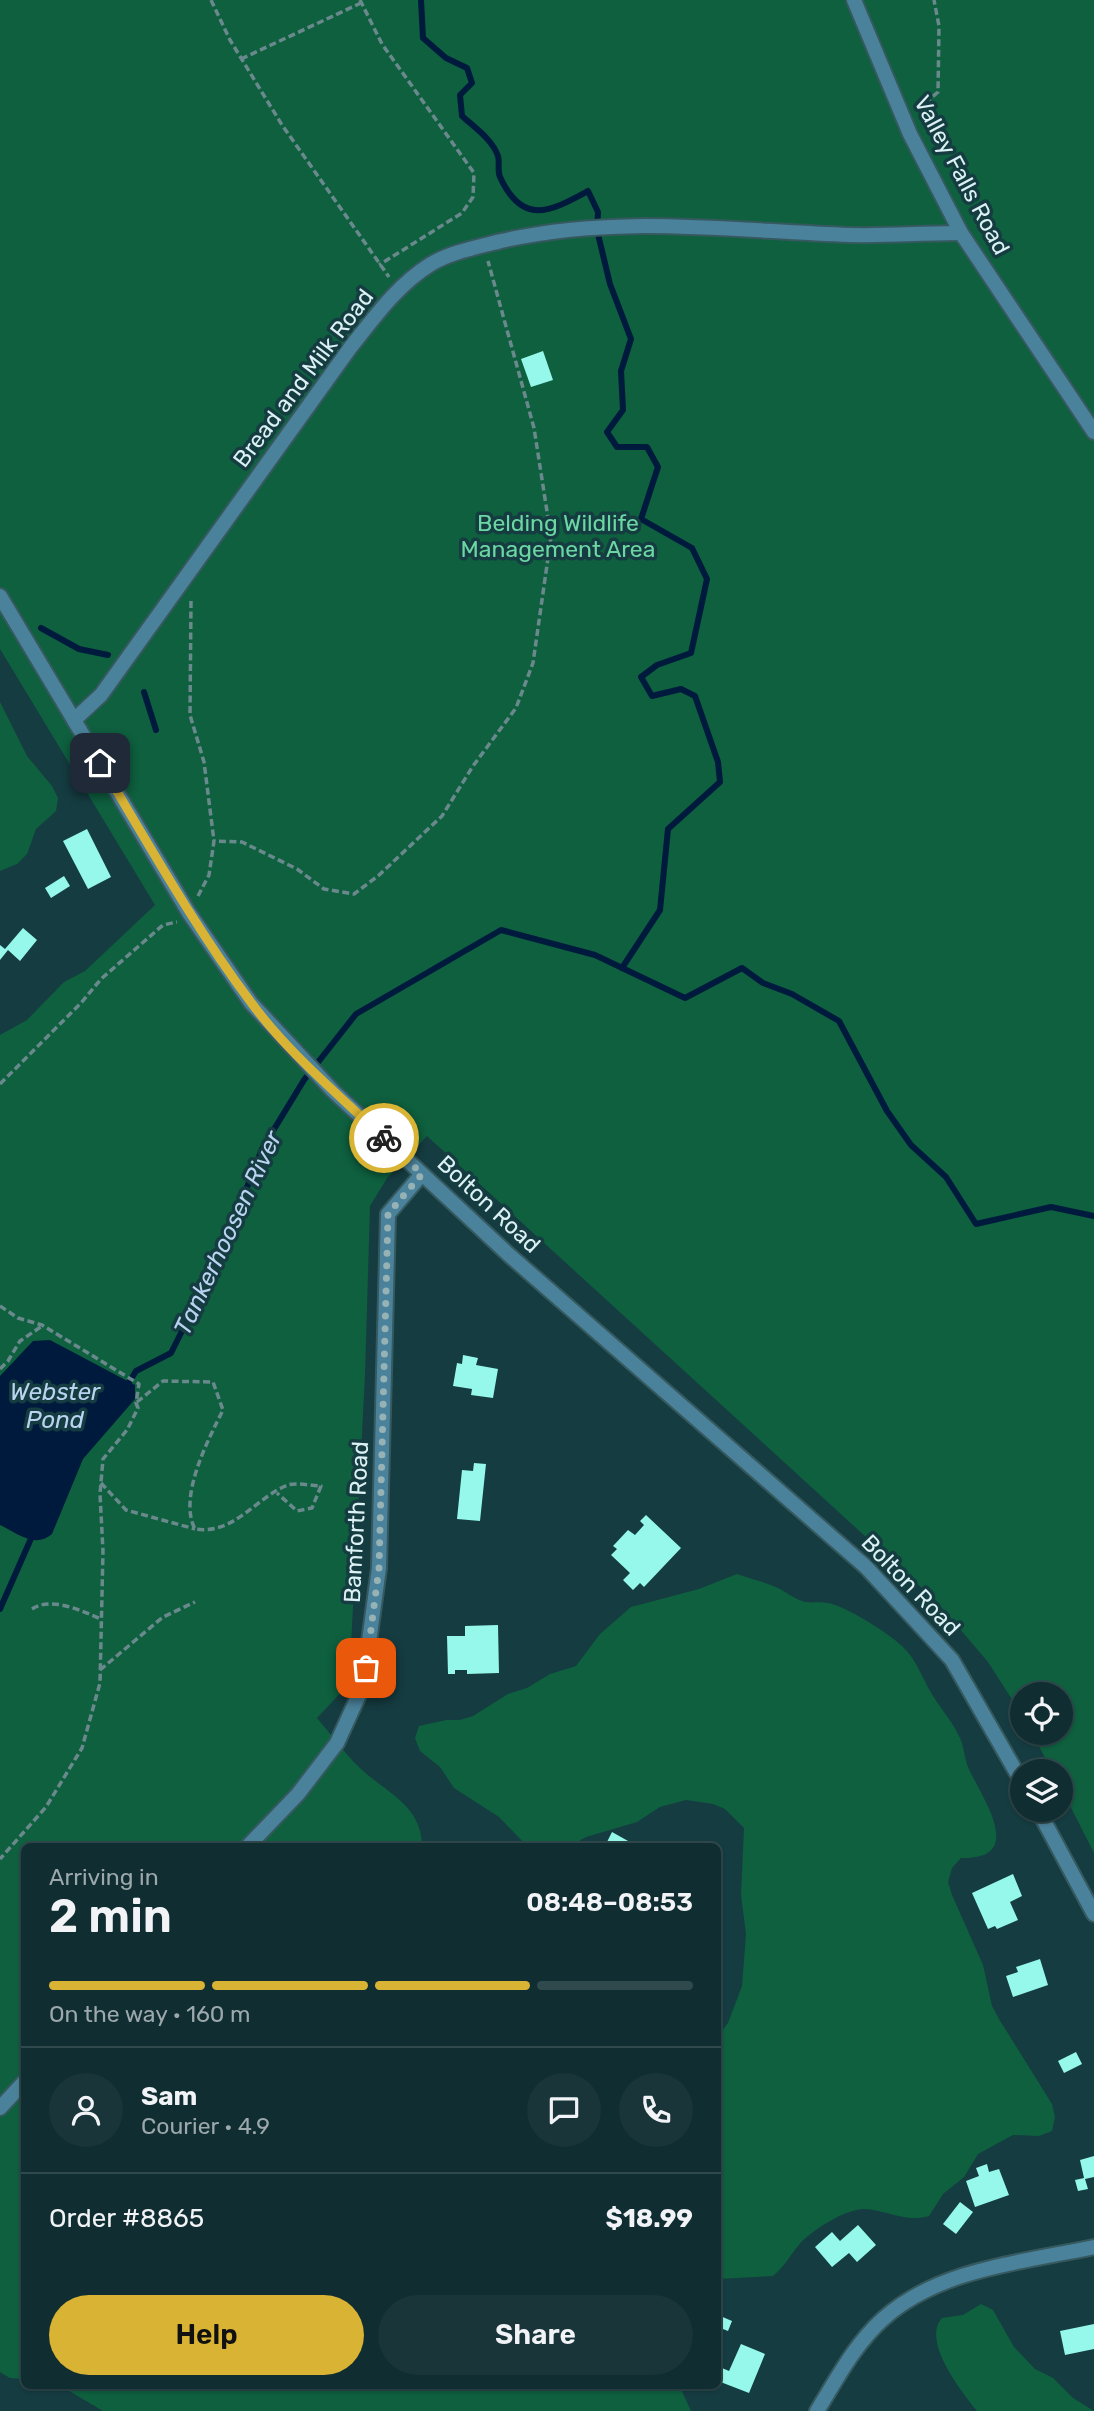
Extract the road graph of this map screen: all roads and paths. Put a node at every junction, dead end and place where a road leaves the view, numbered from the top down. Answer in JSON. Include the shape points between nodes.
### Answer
{"nodes":[{"id":1,"x":211,"y":0,"type":"edge"},
{"id":2,"x":854,"y":0,"type":"edge"},
{"id":3,"x":934,"y":0,"type":"edge"},
{"id":4,"x":361,"y":2,"type":"edge"},
{"id":5,"x":241,"y":59,"type":"junction"},
{"id":6,"x":904,"y":120,"type":"junction"},
{"id":7,"x":961,"y":233,"type":"junction"},
{"id":8,"x":484,"y":246,"type":"junction"},
{"id":9,"x":1094,"y":432,"type":"edge"},
{"id":10,"x":190,"y":571,"type":"junction"},
{"id":11,"x":0,"y":596,"type":"edge"},
{"id":12,"x":74,"y":720,"type":"junction"},
{"id":13,"x":214,"y":841,"type":"junction"},
{"id":14,"x":189,"y":912,"type":"junction"},
{"id":15,"x":0,"y":1084,"type":"edge"},
{"id":16,"x":422,"y":1174,"type":"junction"},
{"id":17,"x":0,"y":1306,"type":"edge"},
{"id":18,"x":42,"y":1325,"type":"junction"},
{"id":19,"x":0,"y":1368,"type":"edge"},
{"id":20,"x":136,"y":1403,"type":"junction"},
{"id":21,"x":101,"y":1483,"type":"junction"},
{"id":22,"x":277,"y":1493,"type":"junction"},
{"id":23,"x":195,"y":1529,"type":"junction"},
{"id":24,"x":195,"y":1602,"type":"dead end"},
{"id":25,"x":32,"y":1609,"type":"dead end"},
{"id":26,"x":101,"y":1619,"type":"junction"},
{"id":27,"x":100,"y":1670,"type":"junction"},
{"id":28,"x":1010,"y":1761,"type":"edge"},
{"id":29,"x":1044,"y":1822,"type":"edge"},
{"id":30,"x":251,"y":1843,"type":"edge"},
{"id":31,"x":0,"y":1859,"type":"edge"},
{"id":32,"x":1094,"y":1914,"type":"edge"},
{"id":33,"x":21,"y":2085,"type":"edge"},
{"id":34,"x":0,"y":2108,"type":"edge"},
{"id":35,"x":1094,"y":2247,"type":"edge"},
{"id":36,"x":817,"y":2411,"type":"edge"}],
"edges":[{"from":1,"to":5,"type":"path"},
{"from":2,"to":6,"type":"street","name":"Valley Falls Road"},
{"from":3,"to":6,"type":"path","via":[[939,26],[938,92]]},
{"from":4,"to":5,"type":"path"},
{"from":4,"to":5,"type":"path","via":[[382,44],[474,173],[473,197],[462,213],[379,265]]},
{"from":6,"to":7,"type":"street","name":"Valley Falls Road"},
{"from":7,"to":8,"type":"street","name":"Bread and Milk Road","via":[[851,235],[716,226],[607,226]]},
{"from":7,"to":9,"type":"street","name":"Valley Falls Road"},
{"from":8,"to":10,"type":"street","name":"Bread and Milk Road","via":[[431,264],[393,294]]},
{"from":8,"to":13,"type":"path","via":[[534,428],[551,537],[533,663],[516,708],[442,816],[354,894],[324,889],[297,869],[242,842]]},
{"from":10,"to":12,"type":"street","name":"Bread and Milk Road","via":[[102,695]]},
{"from":10,"to":13,"type":"path","via":[[190,715],[204,762]]},
{"from":11,"to":12,"type":"street","name":"Bolton Road"},
{"from":12,"to":14,"type":"street","name":"Bolton Road"},
{"from":13,"to":14,"type":"path","via":[[209,875]]},
{"from":14,"to":15,"type":"path","via":[[185,921],[163,925],[101,979]]},
{"from":14,"to":16,"type":"street","name":"Bolton Road","via":[[251,1003],[333,1091]]},
{"from":16,"to":28,"type":"street","name":"Bolton Road","via":[[866,1567],[952,1660]]},
{"from":16,"to":30,"type":"street","name":"Bamforth Road","via":[[388,1214],[379,1568],[363,1686],[337,1743],[298,1794]]},
{"from":17,"to":18,"type":"path","via":[[18,1318]]},
{"from":18,"to":19,"type":"path","via":[[20,1341]]},
{"from":18,"to":20,"type":"path","via":[[139,1384]]},
{"from":20,"to":21,"type":"path","via":[[127,1430],[103,1459]]},
{"from":20,"to":23,"type":"path","via":[[163,1381],[213,1382],[223,1410],[202,1452],[193,1487],[189,1517]]},
{"from":21,"to":23,"type":"path","via":[[126,1510]]},
{"from":21,"to":26,"type":"path"},
{"from":22,"to":22,"type":"path","via":[[289,1485],[321,1486],[312,1508],[297,1511]]},
{"from":22,"to":23,"type":"path","via":[[228,1523],[209,1531]]},
{"from":24,"to":27,"type":"path","via":[[163,1617]]},
{"from":25,"to":26,"type":"path","via":[[51,1604]]},
{"from":26,"to":27,"type":"path"},
{"from":27,"to":31,"type":"path","via":[[82,1748],[46,1807]]},
{"from":29,"to":32,"type":"street"},
{"from":33,"to":34,"type":"street"},
{"from":35,"to":36,"type":"street","via":[[989,2269],[917,2294],[882,2320],[852,2354]]}]}
